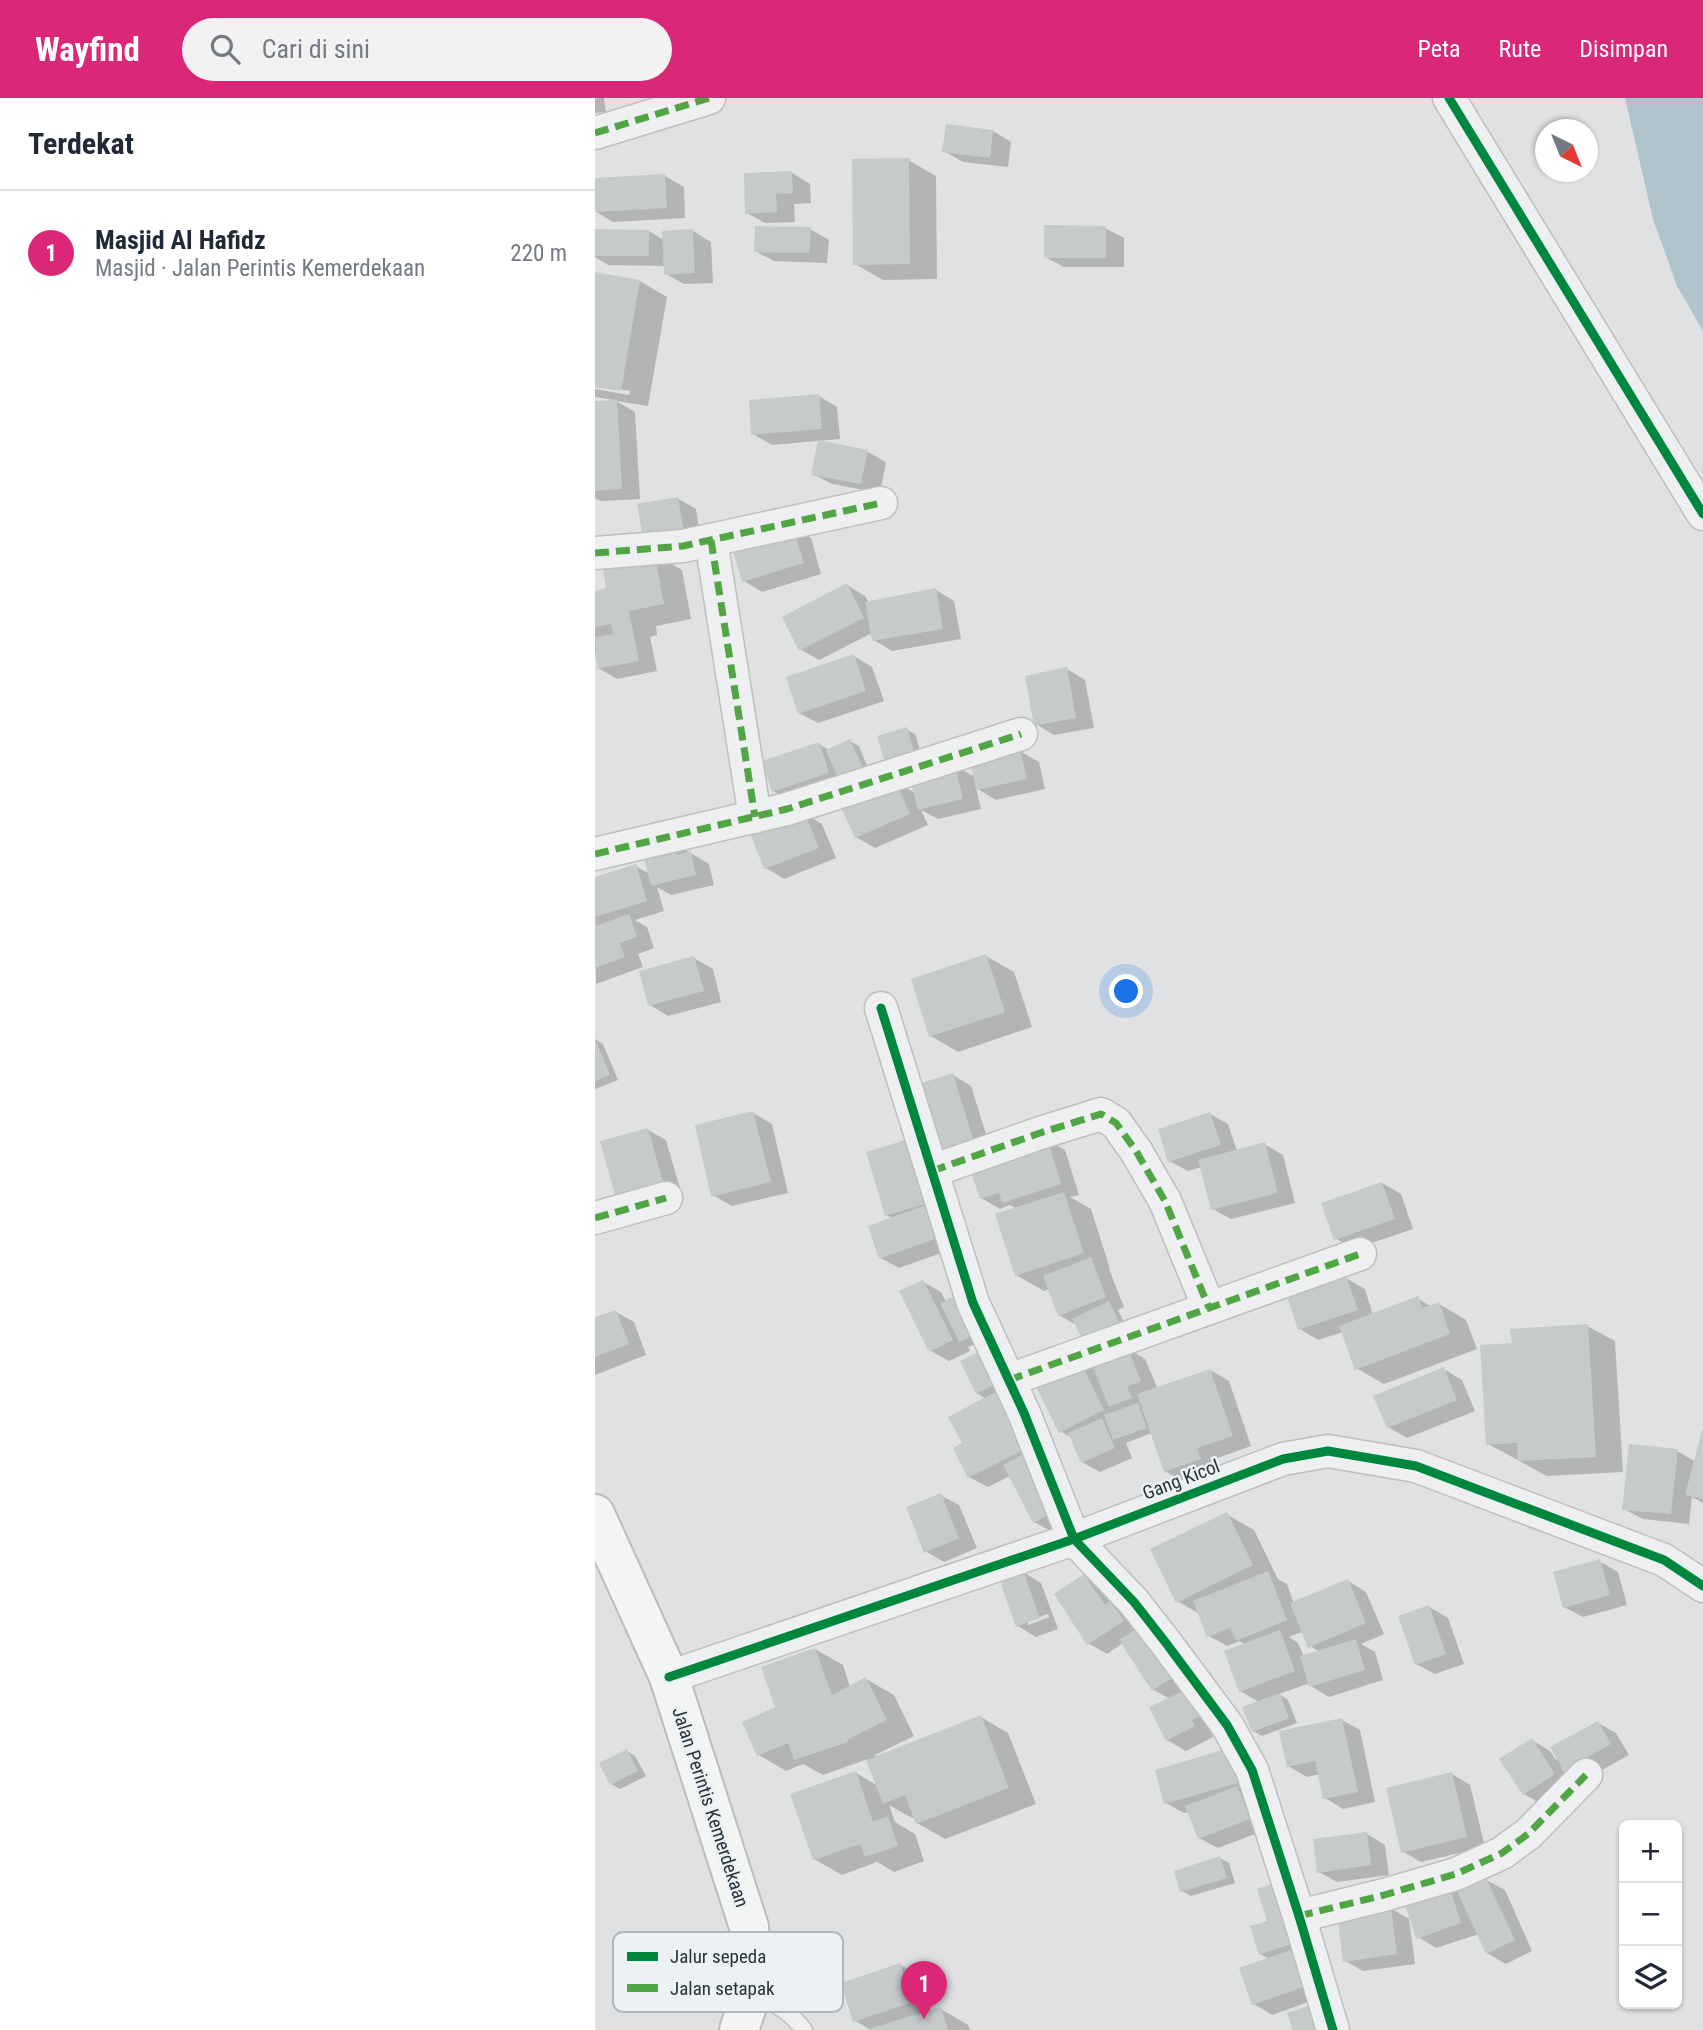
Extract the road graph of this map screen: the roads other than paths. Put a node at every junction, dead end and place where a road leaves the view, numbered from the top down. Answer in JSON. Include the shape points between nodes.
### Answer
{"nodes":[{"id":1,"x":709,"y":98,"type":"edge"},
{"id":2,"x":1449,"y":98,"type":"edge"},
{"id":3,"x":595,"y":133,"type":"edge"},
{"id":4,"x":881,"y":503,"type":"dead end"},
{"id":5,"x":1703,"y":514,"type":"edge"},
{"id":6,"x":711,"y":540,"type":"junction"},
{"id":7,"x":595,"y":553,"type":"edge"},
{"id":8,"x":1021,"y":734,"type":"dead end"},
{"id":9,"x":755,"y":817,"type":"junction"},
{"id":10,"x":595,"y":854,"type":"edge"},
{"id":11,"x":880,"y":1008,"type":"dead end"},
{"id":12,"x":932,"y":1171,"type":"junction"},
{"id":13,"x":666,"y":1198,"type":"dead end"},
{"id":14,"x":595,"y":1218,"type":"edge"},
{"id":15,"x":1360,"y":1254,"type":"dead end"},
{"id":16,"x":1209,"y":1308,"type":"junction"},
{"id":17,"x":1009,"y":1380,"type":"junction"},
{"id":18,"x":595,"y":1514,"type":"edge"},
{"id":19,"x":1074,"y":1539,"type":"junction"},
{"id":20,"x":1703,"y":1586,"type":"edge"},
{"id":21,"x":669,"y":1677,"type":"junction"},
{"id":22,"x":1586,"y":1775,"type":"dead end"},
{"id":23,"x":1299,"y":1916,"type":"junction"},
{"id":24,"x":749,"y":1932,"type":"edge"},
{"id":25,"x":745,"y":2012,"type":"edge"},
{"id":26,"x":787,"y":2012,"type":"edge"},
{"id":27,"x":739,"y":2030,"type":"edge"},
{"id":28,"x":804,"y":2030,"type":"edge"},
{"id":29,"x":1333,"y":2030,"type":"edge"}],
"edges":[{"from":1,"to":3,"type":"street"},
{"from":2,"to":5,"type":"street"},
{"from":4,"to":6,"type":"street"},
{"from":6,"to":7,"type":"street","via":[[683,547]]},
{"from":6,"to":9,"type":"street"},
{"from":8,"to":9,"type":"street"},
{"from":9,"to":10,"type":"street"},
{"from":11,"to":12,"type":"street"},
{"from":12,"to":16,"type":"street","via":[[1101,1114],[1116,1123],[1165,1201]]},
{"from":12,"to":17,"type":"street","via":[[973,1303]]},
{"from":13,"to":14,"type":"street"},
{"from":15,"to":16,"type":"street"},
{"from":16,"to":17,"type":"street"},
{"from":17,"to":19,"type":"street"},
{"from":18,"to":21,"type":"main road","name":"Jalan Perintis Kemerdekaan"},
{"from":19,"to":20,"type":"street","name":"Gang Kicol","via":[[1283,1459],[1328,1451],[1416,1466],[1664,1560]]},
{"from":19,"to":21,"type":"street","name":"Gang Kicol"},
{"from":19,"to":23,"type":"street","via":[[1134,1602],[1227,1725],[1252,1770]]},
{"from":21,"to":24,"type":"main road","name":"Jalan Perintis Kemerdekaan"},
{"from":22,"to":23,"type":"street","via":[[1528,1834],[1502,1853],[1456,1874]]},
{"from":23,"to":29,"type":"street"},
{"from":25,"to":27,"type":"main road","name":"Jalan Perintis Kemerdekaan"},
{"from":26,"to":28,"type":"lane"}]}
